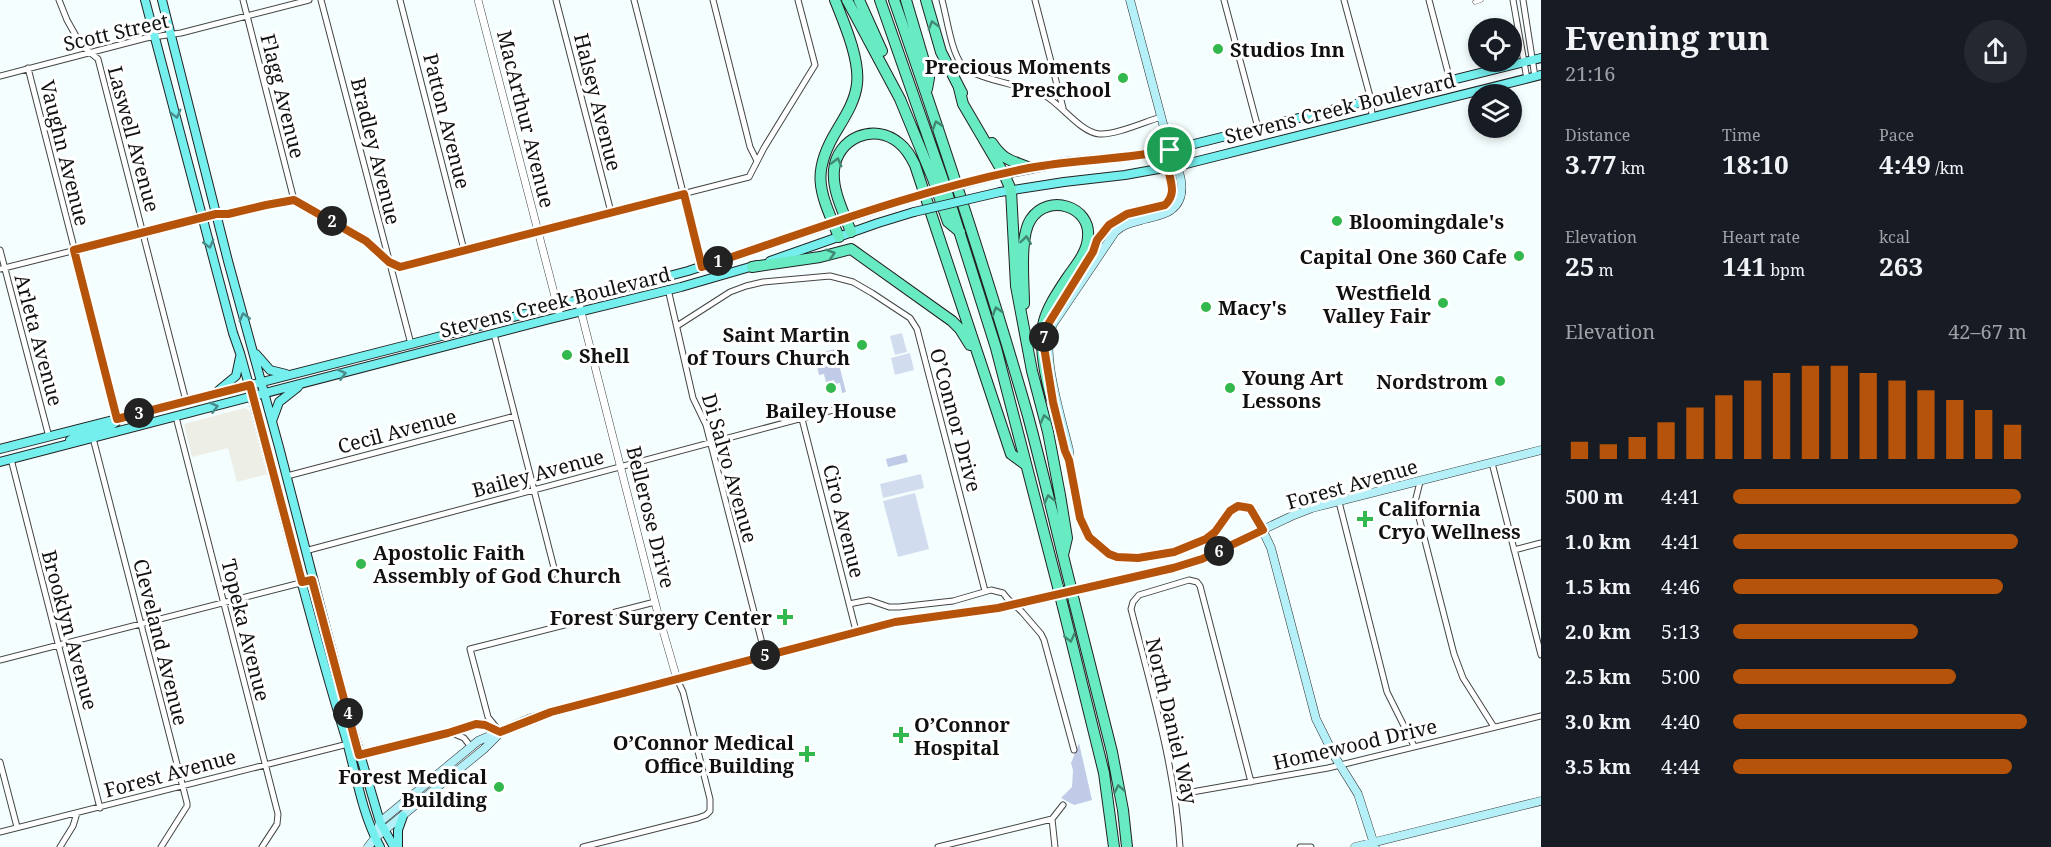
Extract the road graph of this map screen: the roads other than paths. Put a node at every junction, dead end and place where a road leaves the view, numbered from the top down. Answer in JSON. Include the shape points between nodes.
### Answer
{"nodes":[{"id":1,"x":58,"y":0,"type":"edge"},
{"id":2,"x":146,"y":0,"type":"edge"},
{"id":3,"x":162,"y":0,"type":"edge"},
{"id":4,"x":243,"y":0,"type":"edge"},
{"id":5,"x":309,"y":0,"type":"edge"},
{"id":6,"x":321,"y":0,"type":"edge"},
{"id":7,"x":400,"y":0,"type":"edge"},
{"id":8,"x":478,"y":0,"type":"edge"},
{"id":9,"x":556,"y":0,"type":"edge"},
{"id":10,"x":634,"y":0,"type":"edge"},
{"id":11,"x":712,"y":0,"type":"edge"},
{"id":12,"x":798,"y":0,"type":"edge"},
{"id":13,"x":829,"y":0,"type":"edge"},
{"id":14,"x":835,"y":0,"type":"edge"},
{"id":15,"x":847,"y":0,"type":"edge"},
{"id":16,"x":859,"y":0,"type":"edge"},
{"id":17,"x":880,"y":0,"type":"edge"},
{"id":18,"x":894,"y":0,"type":"edge"},
{"id":19,"x":906,"y":0,"type":"edge"},
{"id":20,"x":926,"y":0,"type":"edge"},
{"id":21,"x":942,"y":0,"type":"edge"},
{"id":22,"x":1035,"y":0,"type":"edge"},
{"id":23,"x":1130,"y":0,"type":"edge"},
{"id":24,"x":1224,"y":0,"type":"edge"},
{"id":25,"x":1344,"y":0,"type":"edge"},
{"id":26,"x":1429,"y":0,"type":"edge"},
{"id":27,"x":1481,"y":0,"type":"edge"},
{"id":28,"x":1513,"y":0,"type":"edge"},
{"id":29,"x":1523,"y":0,"type":"edge"},
{"id":30,"x":1475,"y":2,"type":"dead end"},
{"id":31,"x":247,"y":16,"type":"junction"},
{"id":32,"x":171,"y":34,"type":"junction"},
{"id":33,"x":156,"y":38,"type":"junction"},
{"id":34,"x":849,"y":40,"type":"junction"},
{"id":35,"x":91,"y":52,"type":"junction"},
{"id":36,"x":1541,"y":58,"type":"edge"},
{"id":37,"x":1527,"y":61,"type":"junction"},
{"id":38,"x":28,"y":68,"type":"junction"},
{"id":39,"x":0,"y":76,"type":"edge"},
{"id":40,"x":1534,"y":77,"type":"edge"},
{"id":41,"x":1450,"y":80,"type":"junction"},
{"id":42,"x":959,"y":88,"type":"junction"},
{"id":43,"x":927,"y":93,"type":"junction"},
{"id":44,"x":900,"y":99,"type":"junction"},
{"id":45,"x":1371,"y":100,"type":"junction"},
{"id":46,"x":1063,"y":108,"type":"junction"},
{"id":47,"x":1376,"y":116,"type":"junction"},
{"id":48,"x":1161,"y":117,"type":"junction"},
{"id":49,"x":1258,"y":128,"type":"junction"},
{"id":50,"x":1170,"y":150,"type":"junction"},
{"id":51,"x":757,"y":161,"type":"junction"},
{"id":52,"x":1173,"y":166,"type":"junction"},
{"id":53,"x":1030,"y":168,"type":"junction"},
{"id":54,"x":999,"y":175,"type":"junction"},
{"id":55,"x":1005,"y":191,"type":"junction"},
{"id":56,"x":684,"y":194,"type":"junction"},
{"id":57,"x":294,"y":200,"type":"junction"},
{"id":58,"x":611,"y":212,"type":"junction"},
{"id":59,"x":216,"y":214,"type":"junction"},
{"id":60,"x":203,"y":218,"type":"junction"},
{"id":61,"x":846,"y":218,"type":"junction"},
{"id":62,"x":834,"y":223,"type":"junction"},
{"id":63,"x":538,"y":231,"type":"junction"},
{"id":64,"x":851,"y":232,"type":"junction"},
{"id":65,"x":960,"y":232,"type":"junction"},
{"id":66,"x":144,"y":233,"type":"junction"},
{"id":67,"x":839,"y":237,"type":"junction"},
{"id":68,"x":0,"y":250,"type":"edge"},
{"id":69,"x":74,"y":250,"type":"junction"},
{"id":70,"x":464,"y":250,"type":"junction"},
{"id":71,"x":389,"y":262,"type":"junction"},
{"id":72,"x":702,"y":267,"type":"junction"},
{"id":73,"x":752,"y":267,"type":"junction"},
{"id":74,"x":2,"y":268,"type":"edge"},
{"id":75,"x":688,"y":271,"type":"junction"},
{"id":76,"x":668,"y":289,"type":"junction"},
{"id":77,"x":578,"y":300,"type":"junction"},
{"id":78,"x":557,"y":306,"type":"junction"},
{"id":79,"x":580,"y":311,"type":"junction"},
{"id":80,"x":561,"y":316,"type":"junction"},
{"id":81,"x":1023,"y":320,"type":"junction"},
{"id":82,"x":677,"y":326,"type":"junction"},
{"id":83,"x":454,"y":333,"type":"junction"},
{"id":84,"x":494,"y":334,"type":"junction"},
{"id":85,"x":411,"y":344,"type":"junction"},
{"id":86,"x":252,"y":349,"type":"junction"},
{"id":87,"x":240,"y":353,"type":"junction"},
{"id":88,"x":415,"y":355,"type":"junction"},
{"id":89,"x":985,"y":373,"type":"junction"},
{"id":90,"x":290,"y":375,"type":"junction"},
{"id":91,"x":261,"y":382,"type":"junction"},
{"id":92,"x":303,"y":384,"type":"junction"},
{"id":93,"x":250,"y":385,"type":"junction"},
{"id":94,"x":265,"y":394,"type":"junction"},
{"id":95,"x":211,"y":395,"type":"junction"},
{"id":96,"x":253,"y":397,"type":"junction"},
{"id":97,"x":186,"y":401,"type":"junction"},
{"id":98,"x":1053,"y":402,"type":"junction"},
{"id":99,"x":848,"y":406,"type":"dead end"},
{"id":100,"x":515,"y":416,"type":"junction"},
{"id":101,"x":176,"y":417,"type":"junction"},
{"id":102,"x":802,"y":418,"type":"junction"},
{"id":103,"x":117,"y":419,"type":"junction"},
{"id":104,"x":272,"y":421,"type":"junction"},
{"id":105,"x":71,"y":430,"type":"junction"},
{"id":106,"x":49,"y":437,"type":"junction"},
{"id":107,"x":93,"y":438,"type":"junction"},
{"id":108,"x":711,"y":443,"type":"junction"},
{"id":109,"x":60,"y":447,"type":"junction"},
{"id":110,"x":0,"y":449,"type":"edge"},
{"id":111,"x":1541,"y":450,"type":"edge"},
{"id":112,"x":11,"y":459,"type":"junction"},
{"id":113,"x":1069,"y":460,"type":"junction"},
{"id":114,"x":0,"y":462,"type":"edge"},
{"id":115,"x":1492,"y":463,"type":"junction"},
{"id":116,"x":1026,"y":465,"type":"junction"},
{"id":117,"x":621,"y":467,"type":"junction"},
{"id":118,"x":286,"y":476,"type":"junction"},
{"id":119,"x":1420,"y":482,"type":"junction"},
{"id":120,"x":534,"y":490,"type":"junction"},
{"id":121,"x":1339,"y":502,"type":"junction"},
{"id":122,"x":1263,"y":530,"type":"junction"},
{"id":123,"x":1541,"y":543,"type":"edge"},
{"id":124,"x":1514,"y":550,"type":"junction"},
{"id":125,"x":305,"y":551,"type":"junction"},
{"id":126,"x":1063,"y":556,"type":"junction"},
{"id":127,"x":552,"y":576,"type":"dead end"},
{"id":128,"x":312,"y":580,"type":"junction"},
{"id":129,"x":302,"y":582,"type":"junction"},
{"id":130,"x":985,"y":591,"type":"junction"},
{"id":131,"x":655,"y":602,"type":"junction"},
{"id":132,"x":224,"y":603,"type":"junction"},
{"id":133,"x":849,"y":604,"type":"junction"},
{"id":134,"x":141,"y":624,"type":"junction"},
{"id":135,"x":1541,"y":629,"type":"edge"},
{"id":136,"x":856,"y":631,"type":"junction"},
{"id":137,"x":1534,"y":631,"type":"junction"},
{"id":138,"x":59,"y":645,"type":"junction"},
{"id":139,"x":767,"y":654,"type":"junction"},
{"id":140,"x":1541,"y":655,"type":"edge"},
{"id":141,"x":0,"y":660,"type":"edge"},
{"id":142,"x":677,"y":679,"type":"junction"},
{"id":143,"x":1541,"y":716,"type":"edge"},
{"id":144,"x":1494,"y":727,"type":"junction"},
{"id":145,"x":500,"y":732,"type":"junction"},
{"id":146,"x":448,"y":733,"type":"junction"},
{"id":147,"x":348,"y":744,"type":"junction"},
{"id":148,"x":1414,"y":746,"type":"junction"},
{"id":149,"x":471,"y":747,"type":"junction"},
{"id":150,"x":1074,"y":750,"type":"dead end"},
{"id":151,"x":359,"y":755,"type":"junction"},
{"id":152,"x":0,"y":762,"type":"edge"},
{"id":153,"x":266,"y":765,"type":"junction"},
{"id":154,"x":1340,"y":765,"type":"junction"},
{"id":155,"x":1251,"y":782,"type":"junction"},
{"id":156,"x":183,"y":785,"type":"junction"},
{"id":157,"x":1175,"y":795,"type":"junction"},
{"id":158,"x":1541,"y":801,"type":"edge"},
{"id":159,"x":1063,"y":805,"type":"dead end"},
{"id":160,"x":100,"y":808,"type":"junction"},
{"id":161,"x":77,"y":813,"type":"junction"},
{"id":162,"x":403,"y":816,"type":"junction"},
{"id":163,"x":1052,"y":819,"type":"junction"},
{"id":164,"x":380,"y":822,"type":"junction"},
{"id":165,"x":17,"y":827,"type":"junction"},
{"id":166,"x":0,"y":832,"type":"edge"},
{"id":167,"x":384,"y":832,"type":"junction"},
{"id":168,"x":375,"y":838,"type":"junction"},
{"id":169,"x":1374,"y":845,"type":"edge"},
{"id":170,"x":60,"y":847,"type":"edge"},
{"id":171,"x":161,"y":847,"type":"edge"},
{"id":172,"x":262,"y":847,"type":"edge"},
{"id":173,"x":368,"y":847,"type":"edge"},
{"id":174,"x":380,"y":847,"type":"edge"},
{"id":175,"x":396,"y":847,"type":"edge"},
{"id":176,"x":583,"y":847,"type":"edge"},
{"id":177,"x":938,"y":847,"type":"edge"},
{"id":178,"x":1055,"y":847,"type":"edge"},
{"id":179,"x":1114,"y":847,"type":"edge"},
{"id":180,"x":1127,"y":847,"type":"edge"},
{"id":181,"x":1180,"y":847,"type":"edge"},
{"id":182,"x":1300,"y":847,"type":"edge"},
{"id":183,"x":1311,"y":847,"type":"edge"},
{"id":184,"x":1355,"y":847,"type":"edge"}],
"edges":[{"from":1,"to":35,"type":"street","name":"Laswell Avenue","via":[[81,45]]},
{"from":2,"to":33,"type":"main road"},
{"from":3,"to":32,"type":"main road"},
{"from":4,"to":31,"type":"street","name":"Flagg Avenue"},
{"from":5,"to":31,"type":"street","name":"Scott Street"},
{"from":6,"to":71,"type":"street","name":"Bradley Avenue"},
{"from":7,"to":70,"type":"street","name":"Patton Avenue"},
{"from":8,"to":63,"type":"street","name":"MacArthur Avenue"},
{"from":9,"to":58,"type":"street","name":"Halsey Avenue"},
{"from":10,"to":56,"type":"street"},
{"from":11,"to":51,"type":"street"},
{"from":12,"to":51,"type":"street","via":[[815,65]]},
{"from":13,"to":34,"type":"highway"},
{"from":14,"to":34,"type":"highway"},
{"from":15,"to":44,"type":"highway"},
{"from":16,"to":44,"type":"highway"},
{"from":17,"to":65,"type":"highway"},
{"from":18,"to":43,"type":"highway"},
{"from":19,"to":43,"type":"highway","via":[[929,78]]},
{"from":42,"to":20,"type":"highway","one_way":true,"via":[[941,52]]},
{"from":21,"to":46,"type":"street","via":[[957,57],[964,68],[1043,94]]},
{"from":22,"to":46,"type":"street"},
{"from":23,"to":48,"type":"main road"},
{"from":24,"to":49,"type":"street"},
{"from":25,"to":45,"type":"street"},
{"from":26,"to":41,"type":"street"},
{"from":27,"to":30,"type":"street"},
{"from":28,"to":37,"type":"street"},
{"from":29,"to":37,"type":"street"},
{"from":31,"to":32,"type":"street","name":"Scott Street"},
{"from":31,"to":57,"type":"street","name":"Flagg Avenue"},
{"from":32,"to":33,"type":"street","name":"Scott Street"},
{"from":32,"to":59,"type":"main road"},
{"from":33,"to":35,"type":"street","name":"Scott Street"},
{"from":33,"to":60,"type":"main road","one_way":true},
{"from":34,"to":62,"type":"highway","via":[[857,73],[856,90],[820,165],[821,188]]},
{"from":35,"to":38,"type":"street","name":"Scott Street"},
{"from":35,"to":66,"type":"street","name":"Laswell Avenue","via":[[98,59]]},
{"from":36,"to":37,"type":"main road","name":"Stevens Creek Boulevard"},
{"from":37,"to":40,"type":"street"},
{"from":37,"to":41,"type":"main road","name":"Stevens Creek Boulevard"},
{"from":38,"to":39,"type":"street","name":"Scott Street"},
{"from":38,"to":69,"type":"street","name":"Vaughn Avenue"},
{"from":40,"to":47,"type":"main road","name":"Stevens Creek Boulevard"},
{"from":41,"to":45,"type":"main road","name":"Stevens Creek Boulevard"},
{"from":42,"to":53,"type":"highway","via":[[998,152],[1008,161]]},
{"from":42,"to":54,"type":"highway","via":[[963,104]]},
{"from":126,"to":43,"type":"highway","one_way":true,"via":[[1006,343]]},
{"from":44,"to":65,"type":"highway","via":[[948,222]]},
{"from":45,"to":47,"type":"street"},
{"from":45,"to":49,"type":"main road","name":"Stevens Creek Boulevard"},
{"from":46,"to":48,"type":"street","via":[[1090,132],[1100,134]]},
{"from":47,"to":52,"type":"main road","name":"Stevens Creek Boulevard"},
{"from":48,"to":50,"type":"main road"},
{"from":49,"to":50,"type":"main road","name":"Stevens Creek Boulevard"},
{"from":50,"to":52,"type":"main road"},
{"from":50,"to":53,"type":"main road","name":"Stevens Creek Boulevard"},
{"from":51,"to":56,"type":"street","via":[[749,177]]},
{"from":52,"to":55,"type":"main road","name":"Stevens Creek Boulevard"},
{"from":52,"to":98,"type":"main road","via":[[1169,201],[1127,214],[1109,225],[1051,316],[1044,347]]},
{"from":52,"to":113,"type":"main road","via":[[1181,192],[1177,204],[1165,213],[1130,223],[1115,232],[1048,334],[1048,354]]},
{"from":53,"to":54,"type":"main road","name":"Stevens Creek Boulevard"},
{"from":54,"to":55,"type":"highway"},
{"from":54,"to":61,"type":"main road","name":"Stevens Creek Boulevard","bridge":true},
{"from":55,"to":64,"type":"main road","name":"Stevens Creek Boulevard","bridge":true},
{"from":55,"to":81,"type":"highway","via":[[1015,237],[1016,286]]},
{"from":56,"to":58,"type":"street"},
{"from":56,"to":72,"type":"street"},
{"from":57,"to":59,"type":"street"},
{"from":57,"to":71,"type":"street","via":[[366,241]]},
{"from":58,"to":63,"type":"street"},
{"from":59,"to":60,"type":"street"},
{"from":86,"to":59,"type":"main road","one_way":true},
{"from":60,"to":66,"type":"street"},
{"from":60,"to":87,"type":"main road","one_way":true},
{"from":61,"to":62,"type":"main road","name":"Stevens Creek Boulevard"},
{"from":61,"to":64,"type":"highway"},
{"from":61,"to":89,"type":"highway","one_way":true,"via":[[834,179],[840,150],[853,138],[871,133],[894,139],[907,150],[915,165]]},
{"from":62,"to":67,"type":"highway"},
{"from":62,"to":72,"type":"main road","name":"Stevens Creek Boulevard"},
{"from":63,"to":70,"type":"street"},
{"from":63,"to":78,"type":"street","name":"MacArthur Avenue"},
{"from":64,"to":67,"type":"main road","name":"Stevens Creek Boulevard"},
{"from":65,"to":116,"type":"highway","via":[[996,348]]},
{"from":66,"to":69,"type":"street"},
{"from":66,"to":97,"type":"street","name":"Laswell Avenue"},
{"from":67,"to":73,"type":"main road","name":"Stevens Creek Boulevard"},
{"from":68,"to":74,"type":"street","name":"Arleta Avenue"},
{"from":69,"to":74,"type":"street"},
{"from":69,"to":103,"type":"street","name":"Vaughn Avenue"},
{"from":70,"to":71,"type":"street","via":[[400,267]]},
{"from":71,"to":85,"type":"street","name":"Bradley Avenue"},
{"from":72,"to":75,"type":"main road","name":"Stevens Creek Boulevard"},
{"from":73,"to":76,"type":"main road","name":"Stevens Creek Boulevard"},
{"from":73,"to":89,"type":"highway","one_way":true,"via":[[847,249],[856,251],[960,329]]},
{"from":74,"to":106,"type":"street","name":"Arleta Avenue"},
{"from":75,"to":76,"type":"main road"},
{"from":75,"to":77,"type":"main road","name":"Stevens Creek Boulevard"},
{"from":76,"to":79,"type":"main road","name":"Stevens Creek Boulevard"},
{"from":76,"to":82,"type":"street","name":"Di Salvo Avenue"},
{"from":77,"to":78,"type":"main road","name":"Stevens Creek Boulevard"},
{"from":77,"to":79,"type":"street","name":"Bellerose Drive"},
{"from":78,"to":80,"type":"street","name":"MacArthur Avenue"},
{"from":78,"to":83,"type":"main road","name":"Stevens Creek Boulevard"},
{"from":79,"to":80,"type":"main road","name":"Stevens Creek Boulevard"},
{"from":79,"to":117,"type":"street","name":"Bellerose Drive"},
{"from":80,"to":84,"type":"main road","name":"Stevens Creek Boulevard"},
{"from":81,"to":98,"type":"highway","one_way":true,"via":[[1024,246],[1030,220],[1049,205],[1064,205],[1079,213],[1087,224],[1088,237],[1083,255],[1042,323],[1041,348]]},
{"from":126,"to":81,"type":"highway","one_way":true,"via":[[1067,538],[1060,495]]},
{"from":82,"to":108,"type":"street","name":"Di Salvo Avenue","via":[[693,398]]},
{"from":82,"to":130,"type":"street","name":"O’Connor Drive","via":[[746,286],[830,276],[854,282],[910,318],[916,328]]},
{"from":83,"to":85,"type":"main road","name":"Stevens Creek Boulevard"},
{"from":83,"to":88,"type":"main road","name":"Stevens Creek Boulevard","via":[[444,341],[421,347]]},
{"from":84,"to":88,"type":"main road","name":"Stevens Creek Boulevard"},
{"from":84,"to":100,"type":"street"},
{"from":85,"to":90,"type":"main road","name":"Stevens Creek Boulevard"},
{"from":86,"to":90,"type":"main road","via":[[270,370]]},
{"from":86,"to":91,"type":"main road"},
{"from":87,"to":93,"type":"main road"},
{"from":87,"to":95,"type":"main road","via":[[233,379]]},
{"from":92,"to":88,"type":"main road","name":"Stevens Creek Boulevard","one_way":true},
{"from":89,"to":116,"type":"highway","via":[[1011,454]]},
{"from":90,"to":91,"type":"main road","name":"Stevens Creek Boulevard"},
{"from":91,"to":93,"type":"main road","name":"Stevens Creek Boulevard"},
{"from":91,"to":94,"type":"main road"},
{"from":92,"to":94,"type":"main road","name":"Stevens Creek Boulevard"},
{"from":92,"to":104,"type":"main road","via":[[279,402]]},
{"from":93,"to":95,"type":"main road","name":"Stevens Creek Boulevard"},
{"from":93,"to":96,"type":"main road"},
{"from":94,"to":96,"type":"main road","name":"Stevens Creek Boulevard"},
{"from":94,"to":104,"type":"main road"},
{"from":95,"to":97,"type":"main road","name":"Stevens Creek Boulevard"},
{"from":101,"to":96,"type":"main road","name":"Stevens Creek Boulevard","one_way":true},
{"from":96,"to":129,"type":"main road"},
{"from":97,"to":103,"type":"main road","name":"Stevens Creek Boulevard"},
{"from":98,"to":113,"type":"main road"},
{"from":99,"to":102,"type":"street","name":"Bailey Avenue"},
{"from":100,"to":118,"type":"street","name":"Cecil Avenue"},
{"from":100,"to":120,"type":"street"},
{"from":101,"to":107,"type":"main road","name":"Stevens Creek Boulevard"},
{"from":101,"to":132,"type":"street","name":"Topeka Avenue"},
{"from":102,"to":108,"type":"street","name":"Bailey Avenue"},
{"from":102,"to":133,"type":"street","name":"Ciro Avenue"},
{"from":103,"to":105,"type":"main road"},
{"from":103,"to":109,"type":"main road","via":[[108,427]]},
{"from":104,"to":118,"type":"main road"},
{"from":105,"to":106,"type":"main road"},
{"from":105,"to":112,"type":"main road","via":[[20,450]]},
{"from":106,"to":110,"type":"main road"},
{"from":107,"to":109,"type":"main road","name":"Stevens Creek Boulevard"},
{"from":107,"to":134,"type":"street","name":"Cleveland Avenue"},
{"from":108,"to":117,"type":"street","name":"Bailey Avenue"},
{"from":108,"to":139,"type":"street","name":"Di Salvo Avenue"},
{"from":109,"to":112,"type":"main road"},
{"from":111,"to":115,"type":"main road","name":"Forest Avenue"},
{"from":112,"to":114,"type":"main road"},
{"from":112,"to":138,"type":"street","name":"Brooklyn Avenue"},
{"from":113,"to":122,"type":"main road","via":[[1083,525],[1089,537],[1117,557],[1138,558],[1194,545],[1211,536],[1238,506],[1250,508]]},
{"from":115,"to":119,"type":"main road","name":"Forest Avenue"},
{"from":115,"to":124,"type":"street"},
{"from":116,"to":179,"type":"highway","one_way":true,"bridge":true,"via":[[1104,773]]},
{"from":117,"to":120,"type":"street","name":"Bailey Avenue"},
{"from":117,"to":131,"type":"street","name":"Bellerose Drive"},
{"from":118,"to":125,"type":"main road"},
{"from":119,"to":121,"type":"main road","name":"Forest Avenue"},
{"from":119,"to":144,"type":"street","via":[[1415,502],[1458,668]]},
{"from":120,"to":125,"type":"street","name":"Bailey Avenue"},
{"from":120,"to":127,"type":"street","via":[[554,568]]},
{"from":121,"to":122,"type":"main road","name":"Forest Avenue","via":[[1298,513]]},
{"from":121,"to":148,"type":"street","via":[[1387,692]]},
{"from":122,"to":136,"type":"main road","name":"Forest Avenue","via":[[1173,568],[1013,605]]},
{"from":122,"to":154,"type":"main road","via":[[1316,719]]},
{"from":123,"to":124,"type":"street"},
{"from":124,"to":137,"type":"street"},
{"from":125,"to":128,"type":"main road"},
{"from":180,"to":126,"type":"highway","one_way":true,"bridge":true,"via":[[1112,752]]},
{"from":128,"to":129,"type":"street"},
{"from":128,"to":151,"type":"main road"},
{"from":129,"to":132,"type":"street"},
{"from":129,"to":147,"type":"main road"},
{"from":130,"to":133,"type":"street","via":[[953,601],[899,608],[869,600]]},
{"from":130,"to":150,"type":"street","bridge":true,"via":[[999,591],[1041,634]]},
{"from":131,"to":142,"type":"street","name":"Bellerose Drive"},
{"from":131,"to":145,"type":"street","via":[[470,649],[488,717]]},
{"from":132,"to":134,"type":"street"},
{"from":132,"to":153,"type":"street","name":"Topeka Avenue"},
{"from":133,"to":136,"type":"street","name":"Ciro Avenue"},
{"from":134,"to":138,"type":"street"},
{"from":134,"to":156,"type":"street","name":"Cleveland Avenue"},
{"from":135,"to":137,"type":"street"},
{"from":136,"to":139,"type":"main road","name":"Forest Avenue"},
{"from":137,"to":140,"type":"street"},
{"from":138,"to":141,"type":"street"},
{"from":138,"to":160,"type":"street","name":"Brooklyn Avenue"},
{"from":139,"to":142,"type":"main road","name":"Forest Avenue"},
{"from":142,"to":145,"type":"main road","name":"Forest Avenue","via":[[551,712]]},
{"from":142,"to":176,"type":"street","name":"Bellerose Drive","via":[[710,811],[698,818]]},
{"from":143,"to":144,"type":"street","name":"Homewood Drive"},
{"from":144,"to":148,"type":"street","name":"Homewood Drive"},
{"from":145,"to":146,"type":"street","via":[[476,724]]},
{"from":145,"to":149,"type":"main road","name":"Forest Avenue"},
{"from":145,"to":162,"type":"main road"},
{"from":146,"to":149,"type":"street","via":[[458,734]]},
{"from":146,"to":151,"type":"street"},
{"from":147,"to":153,"type":"street","name":"Forest Avenue"},
{"from":147,"to":168,"type":"main road"},
{"from":148,"to":154,"type":"street","name":"Homewood Drive"},
{"from":149,"to":164,"type":"main road","name":"Forest Avenue"},
{"from":151,"to":164,"type":"main road"},
{"from":152,"to":165,"type":"street"},
{"from":153,"to":156,"type":"street","name":"Forest Avenue"},
{"from":153,"to":172,"type":"street","name":"Topeka Avenue","via":[[278,819]]},
{"from":154,"to":155,"type":"street","name":"Homewood Drive"},
{"from":154,"to":169,"type":"main road","via":[[1358,794]]},
{"from":155,"to":157,"type":"street","name":"Homewood Drive"},
{"from":155,"to":157,"type":"street","name":"North Daniel Way","via":[[1202,589],[1189,580],[1139,595],[1131,609]]},
{"from":156,"to":160,"type":"street","name":"Forest Avenue"},
{"from":156,"to":171,"type":"street","name":"Cleveland Avenue","via":[[187,806]]},
{"from":157,"to":181,"type":"street","name":"North Daniel Way"},
{"from":158,"to":169,"type":"main road"},
{"from":159,"to":163,"type":"street"},
{"from":160,"to":161,"type":"street","name":"Forest Avenue"},
{"from":161,"to":165,"type":"street","name":"Forest Avenue"},
{"from":161,"to":170,"type":"street"},
{"from":162,"to":167,"type":"main road"},
{"from":162,"to":175,"type":"main road"},
{"from":163,"to":177,"type":"street"},
{"from":163,"to":178,"type":"street"},
{"from":164,"to":167,"type":"main road"},
{"from":164,"to":168,"type":"main road"},
{"from":165,"to":166,"type":"street","name":"Forest Avenue"},
{"from":167,"to":168,"type":"main road"},
{"from":167,"to":175,"type":"main road"},
{"from":168,"to":173,"type":"main road"},
{"from":168,"to":174,"type":"main road"},
{"from":169,"to":184,"type":"main road"},
{"from":182,"to":183,"type":"street"}]}
